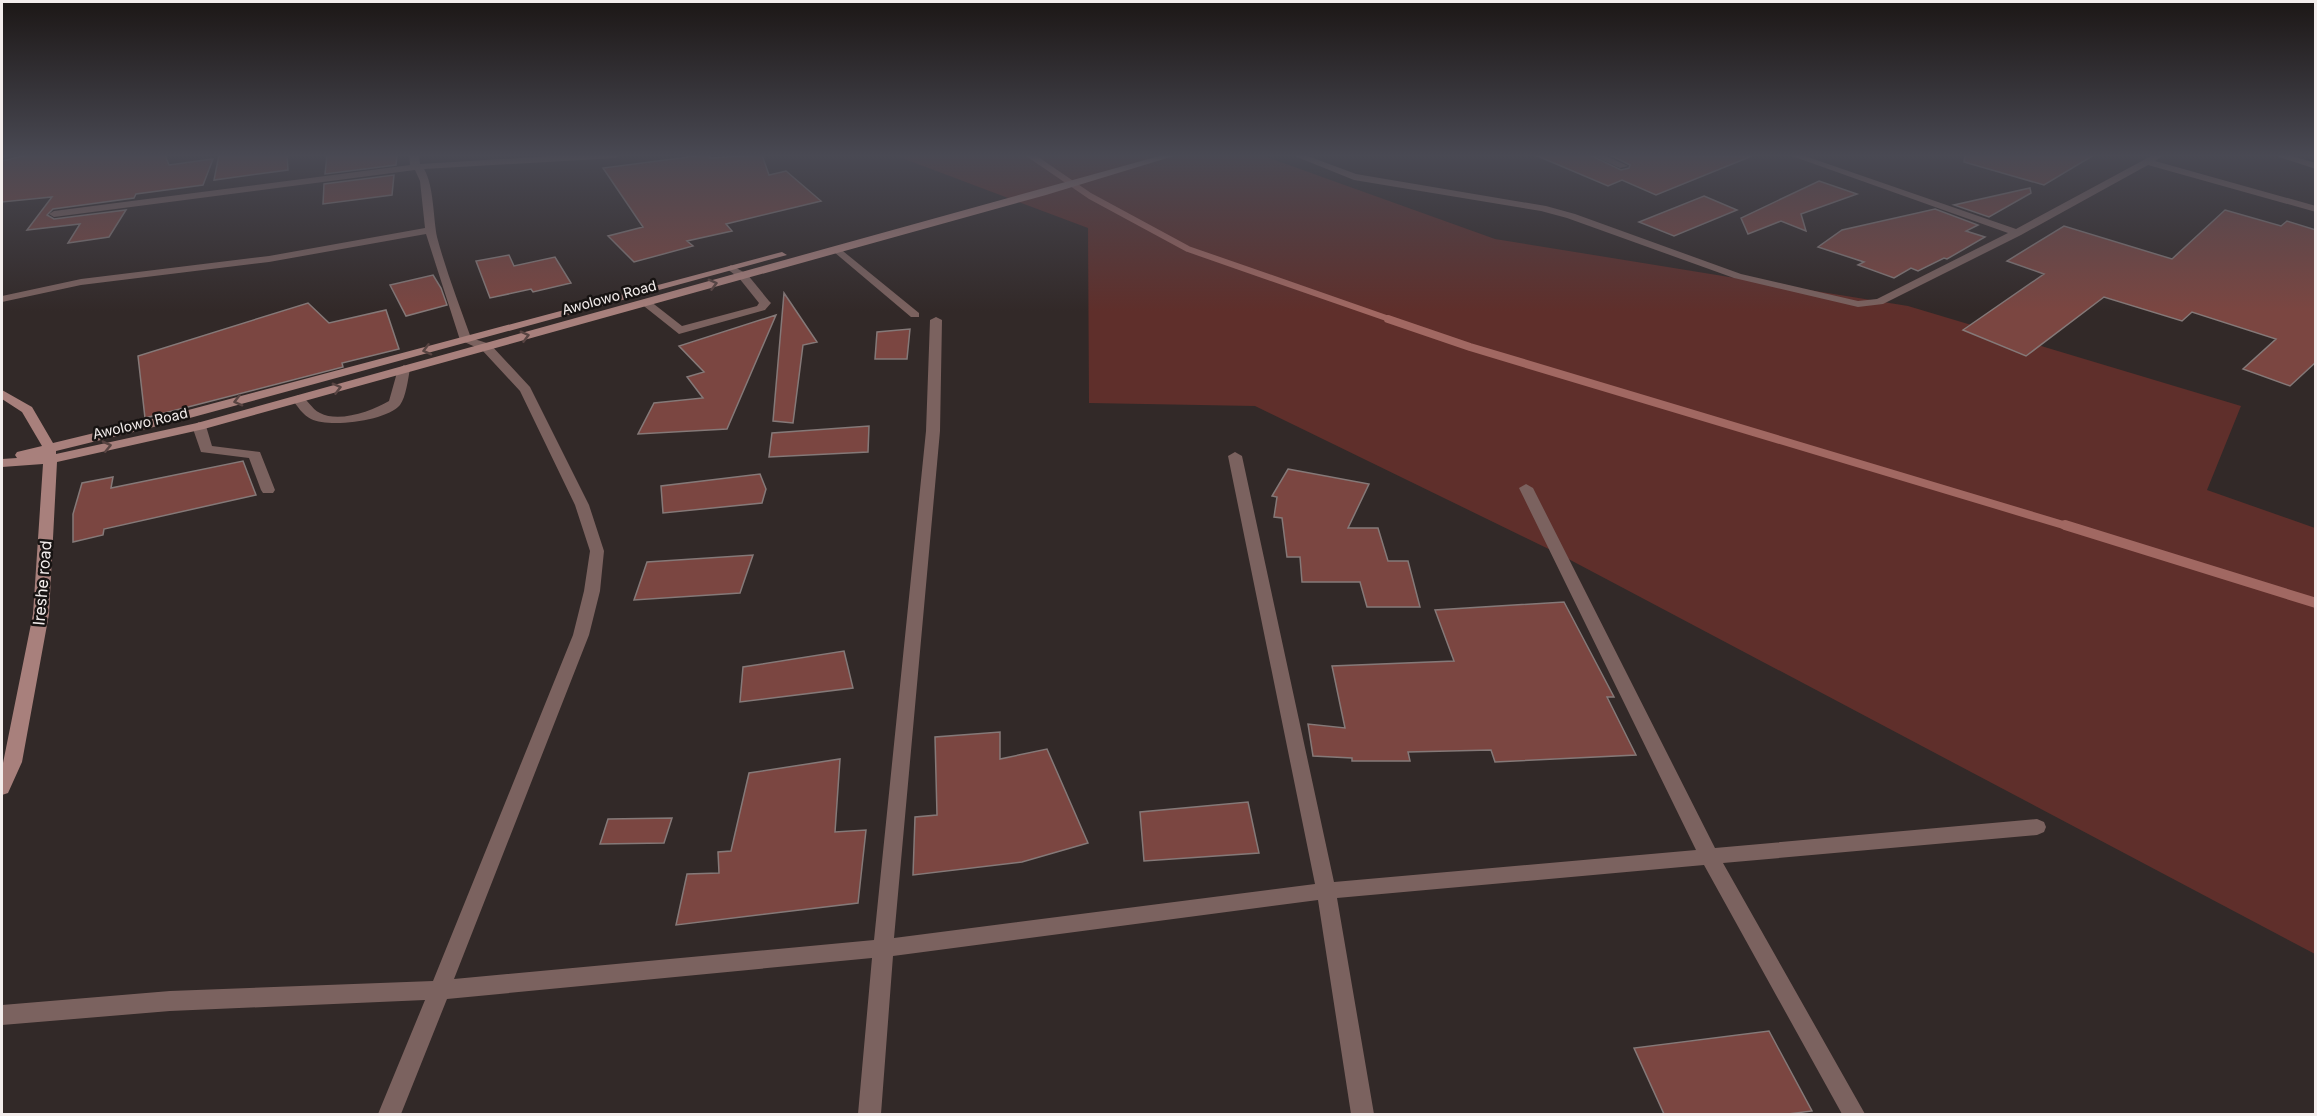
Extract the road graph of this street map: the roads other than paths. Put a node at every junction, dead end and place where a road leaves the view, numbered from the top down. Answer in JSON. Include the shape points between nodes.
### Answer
{"nodes":[{"id":1,"x":108,"y":207,"type":"edge"},
{"id":2,"x":428,"y":207,"type":"edge"},
{"id":3,"x":956,"y":207,"type":"edge"},
{"id":4,"x":995,"y":207,"type":"edge"},
{"id":5,"x":1536,"y":207,"type":"edge"},
{"id":6,"x":1943,"y":207,"type":"edge"},
{"id":7,"x":2064,"y":207,"type":"edge"},
{"id":8,"x":54,"y":214,"type":"dead end"},
{"id":9,"x":431,"y":230,"type":"junction"},
{"id":10,"x":2017,"y":233,"type":"junction"},
{"id":11,"x":838,"y":250,"type":"junction"},
{"id":12,"x":731,"y":268,"type":"junction"},
{"id":13,"x":743,"y":276,"type":"junction"},
{"id":14,"x":2,"y":299,"type":"edge"},
{"id":15,"x":646,"y":303,"type":"junction"},
{"id":16,"x":915,"y":315,"type":"dead end"},
{"id":17,"x":936,"y":320,"type":"dead end"},
{"id":18,"x":466,"y":340,"type":"junction"},
{"id":19,"x":486,"y":347,"type":"junction"},
{"id":20,"x":404,"y":369,"type":"junction"},
{"id":21,"x":2,"y":394,"type":"edge"},
{"id":22,"x":298,"y":399,"type":"junction"},
{"id":23,"x":198,"y":426,"type":"junction"},
{"id":24,"x":49,"y":453,"type":"junction"},
{"id":25,"x":1235,"y":456,"type":"dead end"},
{"id":26,"x":2,"y":462,"type":"edge"},
{"id":27,"x":1526,"y":488,"type":"dead end"},
{"id":28,"x":268,"y":490,"type":"dead end"},
{"id":29,"x":7,"y":763,"type":"edge"},
{"id":30,"x":2,"y":788,"type":"edge"},
{"id":31,"x":2037,"y":826,"type":"dead end"},
{"id":32,"x":1709,"y":856,"type":"junction"},
{"id":33,"x":1326,"y":891,"type":"junction"},
{"id":34,"x":883,"y":948,"type":"junction"},
{"id":35,"x":440,"y":990,"type":"junction"},
{"id":36,"x":2,"y":1015,"type":"edge"},
{"id":37,"x":390,"y":1114,"type":"edge"},
{"id":38,"x":870,"y":1114,"type":"edge"},
{"id":39,"x":1363,"y":1114,"type":"edge"},
{"id":40,"x":1854,"y":1114,"type":"edge"}],
"edges":[{"from":1,"to":8,"type":"street"},
{"from":2,"to":9,"type":"street"},
{"from":3,"to":12,"type":"main road","name":"Awolowo Road"},
{"from":4,"to":11,"type":"main road","name":"Awolowo Road"},
{"from":5,"to":10,"type":"street","via":[[1738,276],[1858,304],[1879,302]]},
{"from":6,"to":10,"type":"street"},
{"from":7,"to":10,"type":"street"},
{"from":9,"to":14,"type":"street","via":[[268,259],[78,282]]},
{"from":9,"to":18,"type":"street"},
{"from":11,"to":13,"type":"main road","name":"Awolowo Road"},
{"from":11,"to":16,"type":"street"},
{"from":12,"to":13,"type":"street"},
{"from":12,"to":18,"type":"main road","name":"Awolowo Road"},
{"from":15,"to":13,"type":"main road","name":"Awolowo Road","one_way":true},
{"from":13,"to":15,"type":"street","via":[[765,303],[761,308],[679,330]]},
{"from":19,"to":15,"type":"main road","name":"Awolowo Road","one_way":true},
{"from":17,"to":34,"type":"street","via":[[933,431]]},
{"from":18,"to":19,"type":"street"},
{"from":18,"to":24,"type":"main road","name":"Awolowo Road","one_way":true},
{"from":19,"to":20,"type":"main road","name":"Awolowo Road"},
{"from":19,"to":35,"type":"street","via":[[526,390],[582,505],[597,550],[581,635]]},
{"from":22,"to":20,"type":"main road","name":"Awolowo Road","one_way":true},
{"from":20,"to":22,"type":"street","via":[[395,403],[361,416],[326,420],[314,416]]},
{"from":21,"to":24,"type":"main road","via":[[27,410]]},
{"from":22,"to":23,"type":"main road","name":"Awolowo Road"},
{"from":24,"to":23,"type":"main road","name":"Awolowo Road","one_way":true},
{"from":23,"to":28,"type":"street","via":[[206,449],[255,455]]},
{"from":24,"to":26,"type":"main road"},
{"from":24,"to":29,"type":"main road","name":"Ireshe road","via":[[41,614]]},
{"from":25,"to":33,"type":"street"},
{"from":27,"to":32,"type":"street"},
{"from":29,"to":30,"type":"main road","name":"Ireshe road"},
{"from":31,"to":32,"type":"street"},
{"from":32,"to":33,"type":"street"},
{"from":32,"to":40,"type":"street"},
{"from":33,"to":34,"type":"street"},
{"from":33,"to":39,"type":"street"},
{"from":34,"to":35,"type":"street"},
{"from":34,"to":38,"type":"street"},
{"from":35,"to":36,"type":"street","via":[[170,1001]]},
{"from":35,"to":37,"type":"street"}]}
